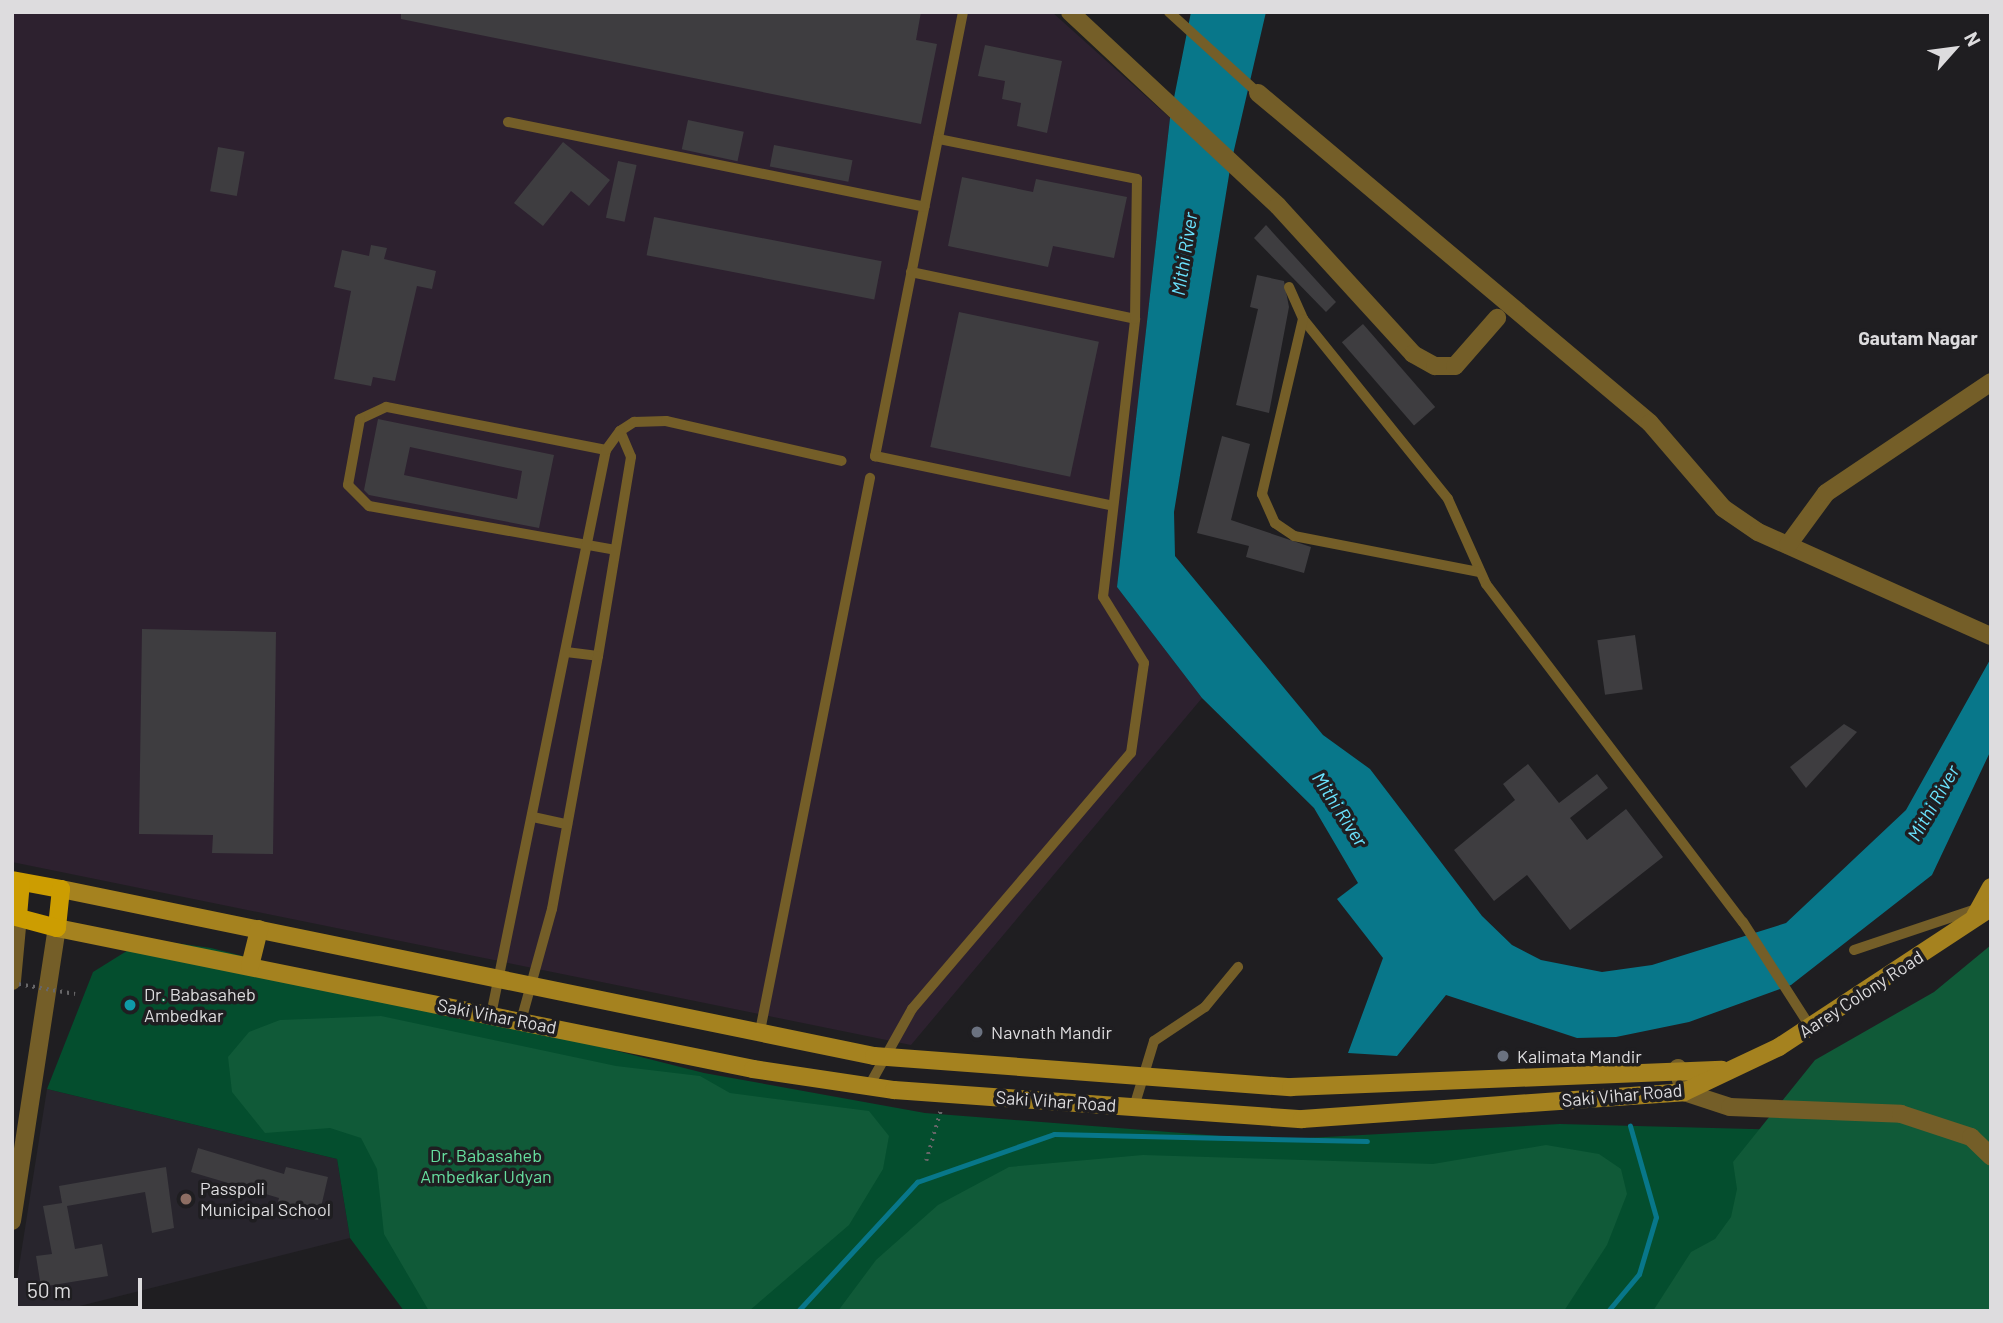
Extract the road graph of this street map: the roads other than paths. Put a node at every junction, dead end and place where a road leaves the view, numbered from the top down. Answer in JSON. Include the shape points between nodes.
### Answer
{"nodes":[{"id":1,"x":963,"y":12,"type":"edge"},
{"id":2,"x":1070,"y":12,"type":"edge"},
{"id":3,"x":1173,"y":16,"type":"edge"},
{"id":4,"x":1258,"y":93,"type":"joint"},
{"id":5,"x":508,"y":122,"type":"dead end"},
{"id":6,"x":938,"y":139,"type":"junction"},
{"id":7,"x":925,"y":207,"type":"junction"},
{"id":8,"x":911,"y":272,"type":"junction"},
{"id":9,"x":1289,"y":287,"type":"dead end"},
{"id":10,"x":1303,"y":318,"type":"junction"},
{"id":11,"x":1496,"y":318,"type":"dead end"},
{"id":12,"x":1135,"y":319,"type":"junction"},
{"id":13,"x":1991,"y":382,"type":"edge"},
{"id":14,"x":620,"y":431,"type":"junction"},
{"id":15,"x":606,"y":450,"type":"junction"},
{"id":16,"x":842,"y":461,"type":"dead end"},
{"id":17,"x":870,"y":478,"type":"dead end"},
{"id":18,"x":1110,"y":505,"type":"junction"},
{"id":19,"x":1788,"y":545,"type":"junction"},
{"id":20,"x":587,"y":547,"type":"junction"},
{"id":21,"x":615,"y":550,"type":"junction"},
{"id":22,"x":1480,"y":572,"type":"junction"},
{"id":23,"x":1988,"y":631,"type":"edge"},
{"id":24,"x":566,"y":652,"type":"junction"},
{"id":25,"x":598,"y":656,"type":"junction"},
{"id":26,"x":533,"y":817,"type":"junction"},
{"id":27,"x":567,"y":824,"type":"junction"},
{"id":28,"x":16,"y":881,"type":"edge"},
{"id":29,"x":1991,"y":887,"type":"edge"},
{"id":30,"x":61,"y":889,"type":"junction"},
{"id":31,"x":1980,"y":913,"type":"edge"},
{"id":32,"x":15,"y":916,"type":"edge"},
{"id":33,"x":57,"y":928,"type":"junction"},
{"id":34,"x":259,"y":929,"type":"junction"},
{"id":35,"x":1854,"y":950,"type":"dead end"},
{"id":36,"x":250,"y":966,"type":"junction"},
{"id":37,"x":1238,"y":967,"type":"dead end"},
{"id":38,"x":500,"y":979,"type":"junction"},
{"id":39,"x":12,"y":982,"type":"edge"},
{"id":40,"x":530,"y":985,"type":"junction"},
{"id":41,"x":491,"y":1015,"type":"junction"},
{"id":42,"x":521,"y":1021,"type":"junction"},
{"id":43,"x":1811,"y":1028,"type":"junction"},
{"id":44,"x":760,"y":1031,"type":"junction"},
{"id":45,"x":885,"y":1057,"type":"junction"},
{"id":46,"x":1678,"y":1068,"type":"junction"},
{"id":47,"x":1726,"y":1070,"type":"junction"},
{"id":48,"x":1139,"y":1076,"type":"junction"},
{"id":49,"x":1240,"y":1083,"type":"junction"},
{"id":50,"x":1378,"y":1083,"type":"junction"},
{"id":51,"x":869,"y":1086,"type":"junction"},
{"id":52,"x":1684,"y":1091,"type":"junction"},
{"id":53,"x":1134,"y":1107,"type":"junction"},
{"id":54,"x":1377,"y":1113,"type":"junction"},
{"id":55,"x":1237,"y":1114,"type":"junction"},
{"id":56,"x":1991,"y":1156,"type":"edge"},
{"id":57,"x":12,"y":1221,"type":"edge"}],
"edges":[{"from":1,"to":6,"type":"lane"},
{"from":2,"to":11,"type":"street","via":[[1278,206],[1413,354],[1435,366],[1455,366]]},
{"from":3,"to":4,"type":"lane"},
{"from":4,"to":19,"type":"street","via":[[1650,424],[1723,508]]},
{"from":5,"to":7,"type":"lane"},
{"from":6,"to":7,"type":"lane"},
{"from":6,"to":12,"type":"lane","via":[[1137,179]]},
{"from":7,"to":8,"type":"lane"},
{"from":8,"to":12,"type":"lane"},
{"from":8,"to":18,"type":"lane","via":[[875,456]]},
{"from":9,"to":10,"type":"lane"},
{"from":10,"to":22,"type":"lane","via":[[1448,499]]},
{"from":10,"to":22,"type":"lane","via":[[1262,494],[1275,523],[1294,536]]},
{"from":12,"to":18,"type":"lane"},
{"from":13,"to":19,"type":"street","via":[[1826,494]]},
{"from":14,"to":15,"type":"lane"},
{"from":14,"to":16,"type":"lane","via":[[634,422],[666,421]]},
{"from":14,"to":21,"type":"lane","via":[[631,457]]},
{"from":15,"to":20,"type":"lane"},
{"from":15,"to":20,"type":"lane","via":[[386,407],[360,419],[356,429],[348,485],[369,506]]},
{"from":17,"to":44,"type":"lane"},
{"from":18,"to":45,"type":"lane","via":[[1103,597],[1144,663],[1130,753],[912,1009]]},
{"from":19,"to":23,"type":"street"},
{"from":20,"to":21,"type":"lane"},
{"from":20,"to":24,"type":"lane"},
{"from":21,"to":25,"type":"lane"},
{"from":22,"to":43,"type":"lane","via":[[1743,922]]},
{"from":24,"to":25,"type":"lane"},
{"from":24,"to":26,"type":"lane"},
{"from":25,"to":27,"type":"lane"},
{"from":26,"to":27,"type":"lane"},
{"from":26,"to":38,"type":"lane"},
{"from":27,"to":40,"type":"lane"},
{"from":28,"to":30,"type":"main road"},
{"from":28,"to":32,"type":"main road"},
{"from":29,"to":31,"type":"main road"},
{"from":30,"to":33,"type":"main road"},
{"from":30,"to":34,"type":"main road","name":"Saki Vihar Road"},
{"from":31,"to":35,"type":"lane"},
{"from":31,"to":43,"type":"main road","name":"Aarey Colony Road"},
{"from":32,"to":33,"type":"main road"},
{"from":32,"to":39,"type":"street"},
{"from":33,"to":36,"type":"main road","name":"Saki Vihar Road"},
{"from":33,"to":57,"type":"street"},
{"from":34,"to":36,"type":"main road"},
{"from":34,"to":38,"type":"main road","name":"Saki Vihar Road"},
{"from":36,"to":41,"type":"main road","name":"Saki Vihar Road"},
{"from":37,"to":48,"type":"lane","via":[[1205,1006],[1154,1041]]},
{"from":38,"to":40,"type":"main road","name":"Saki Vihar Road"},
{"from":38,"to":41,"type":"lane"},
{"from":40,"to":42,"type":"lane"},
{"from":40,"to":44,"type":"main road","name":"Saki Vihar Road"},
{"from":41,"to":42,"type":"main road","name":"Saki Vihar Road"},
{"from":42,"to":51,"type":"main road","name":"Saki Vihar Road"},
{"from":43,"to":47,"type":"main road","name":"Aarey Colony Road"},
{"from":44,"to":45,"type":"main road","name":"Saki Vihar Road"},
{"from":45,"to":48,"type":"main road","name":"Saki Vihar Road"},
{"from":45,"to":51,"type":"lane"},
{"from":46,"to":47,"type":"main road","name":"Saki Vihar Road"},
{"from":46,"to":50,"type":"main road","name":"Saki Vihar Road"},
{"from":46,"to":52,"type":"street"},
{"from":47,"to":52,"type":"main road","name":"Saki Vihar Road"},
{"from":48,"to":49,"type":"main road","name":"Saki Vihar Road"},
{"from":48,"to":53,"type":"lane"},
{"from":49,"to":50,"type":"main road","name":"Saki Vihar Road"},
{"from":49,"to":55,"type":"main road"},
{"from":50,"to":54,"type":"main road"},
{"from":51,"to":53,"type":"main road","name":"Saki Vihar Road"},
{"from":52,"to":54,"type":"main road","name":"Saki Vihar Road"},
{"from":52,"to":56,"type":"street","via":[[1730,1107],[1901,1114],[1971,1137]]},
{"from":53,"to":55,"type":"main road","name":"Saki Vihar Road"},
{"from":54,"to":55,"type":"main road","name":"Saki Vihar Road","via":[[1302,1119]]}]}
